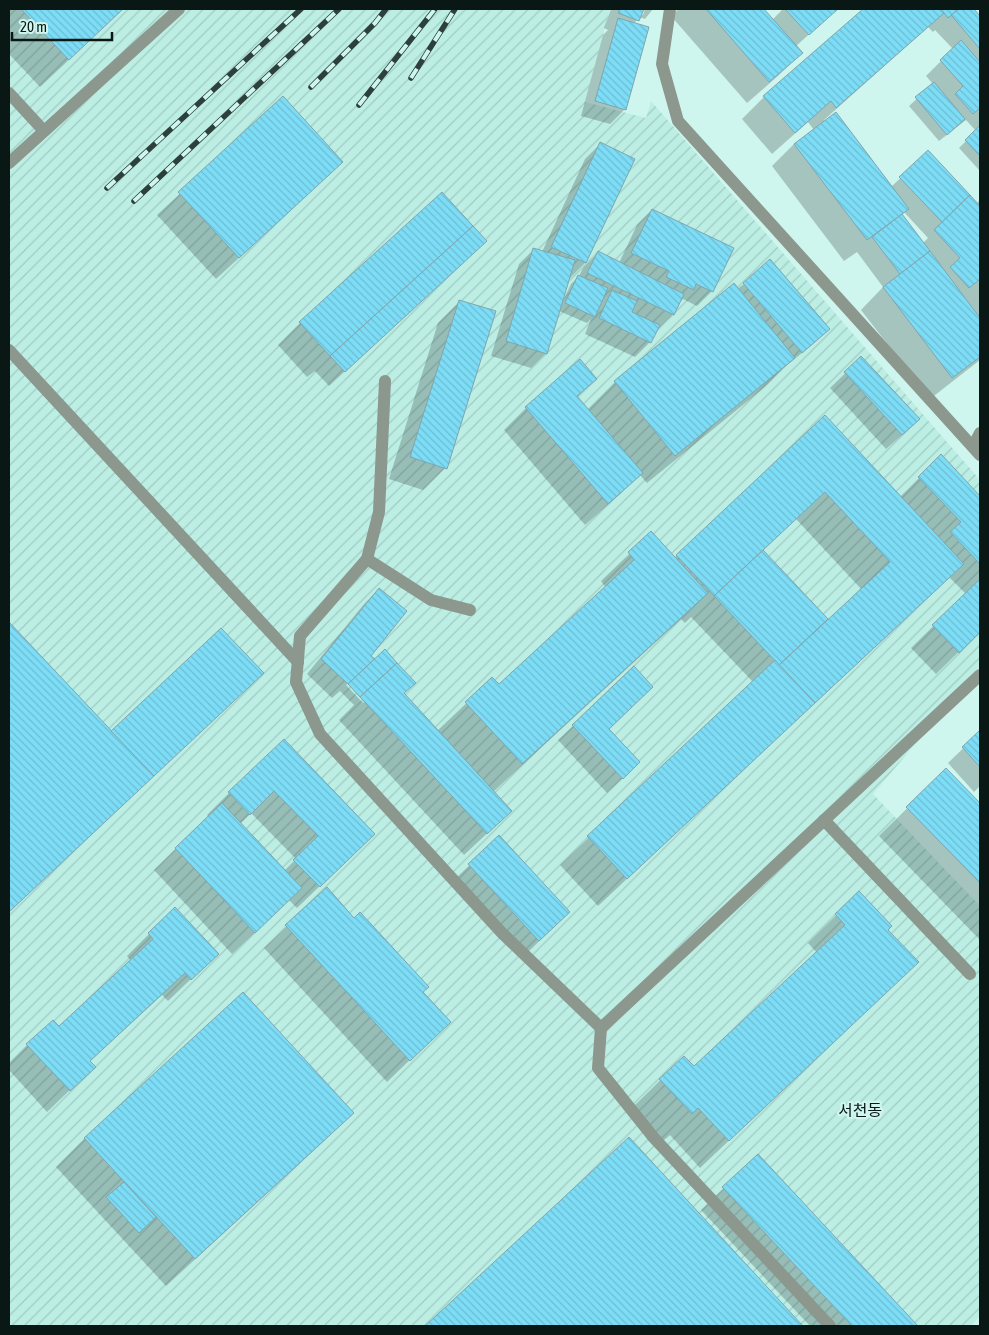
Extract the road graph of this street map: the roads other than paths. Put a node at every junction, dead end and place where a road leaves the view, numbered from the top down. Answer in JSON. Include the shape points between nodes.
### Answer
{"nodes":[{"id":1,"x":179,"y":9,"type":"edge"},
{"id":2,"x":670,"y":9,"type":"edge"},
{"id":3,"x":9,"y":93,"type":"edge"},
{"id":4,"x":44,"y":131,"type":"junction"},
{"id":5,"x":9,"y":163,"type":"edge"},
{"id":6,"x":9,"y":350,"type":"edge"},
{"id":7,"x":385,"y":381,"type":"dead end"},
{"id":8,"x":980,"y":433,"type":"edge"},
{"id":9,"x":976,"y":450,"type":"edge"},
{"id":10,"x":366,"y":560,"type":"junction"},
{"id":11,"x":470,"y":610,"type":"dead end"},
{"id":12,"x":298,"y":662,"type":"junction"},
{"id":13,"x":980,"y":675,"type":"edge"},
{"id":14,"x":824,"y":820,"type":"junction"},
{"id":15,"x":970,"y":974,"type":"dead end"},
{"id":16,"x":601,"y":1028,"type":"junction"},
{"id":17,"x":830,"y":1326,"type":"edge"}],
"edges":[{"from":1,"to":4,"type":"street"},
{"from":2,"to":9,"type":"street","via":[[662,64],[678,121]]},
{"from":3,"to":4,"type":"street"},
{"from":4,"to":5,"type":"street"},
{"from":6,"to":12,"type":"street"},
{"from":7,"to":10,"type":"street","via":[[379,512]]},
{"from":8,"to":9,"type":"street"},
{"from":10,"to":11,"type":"street","via":[[431,600]]},
{"from":10,"to":12,"type":"street","via":[[300,636]]},
{"from":12,"to":16,"type":"street","via":[[296,682],[320,734],[502,932]]},
{"from":13,"to":14,"type":"street"},
{"from":14,"to":15,"type":"street"},
{"from":14,"to":16,"type":"street"},
{"from":16,"to":17,"type":"street","via":[[598,1068],[654,1138]]}]}
